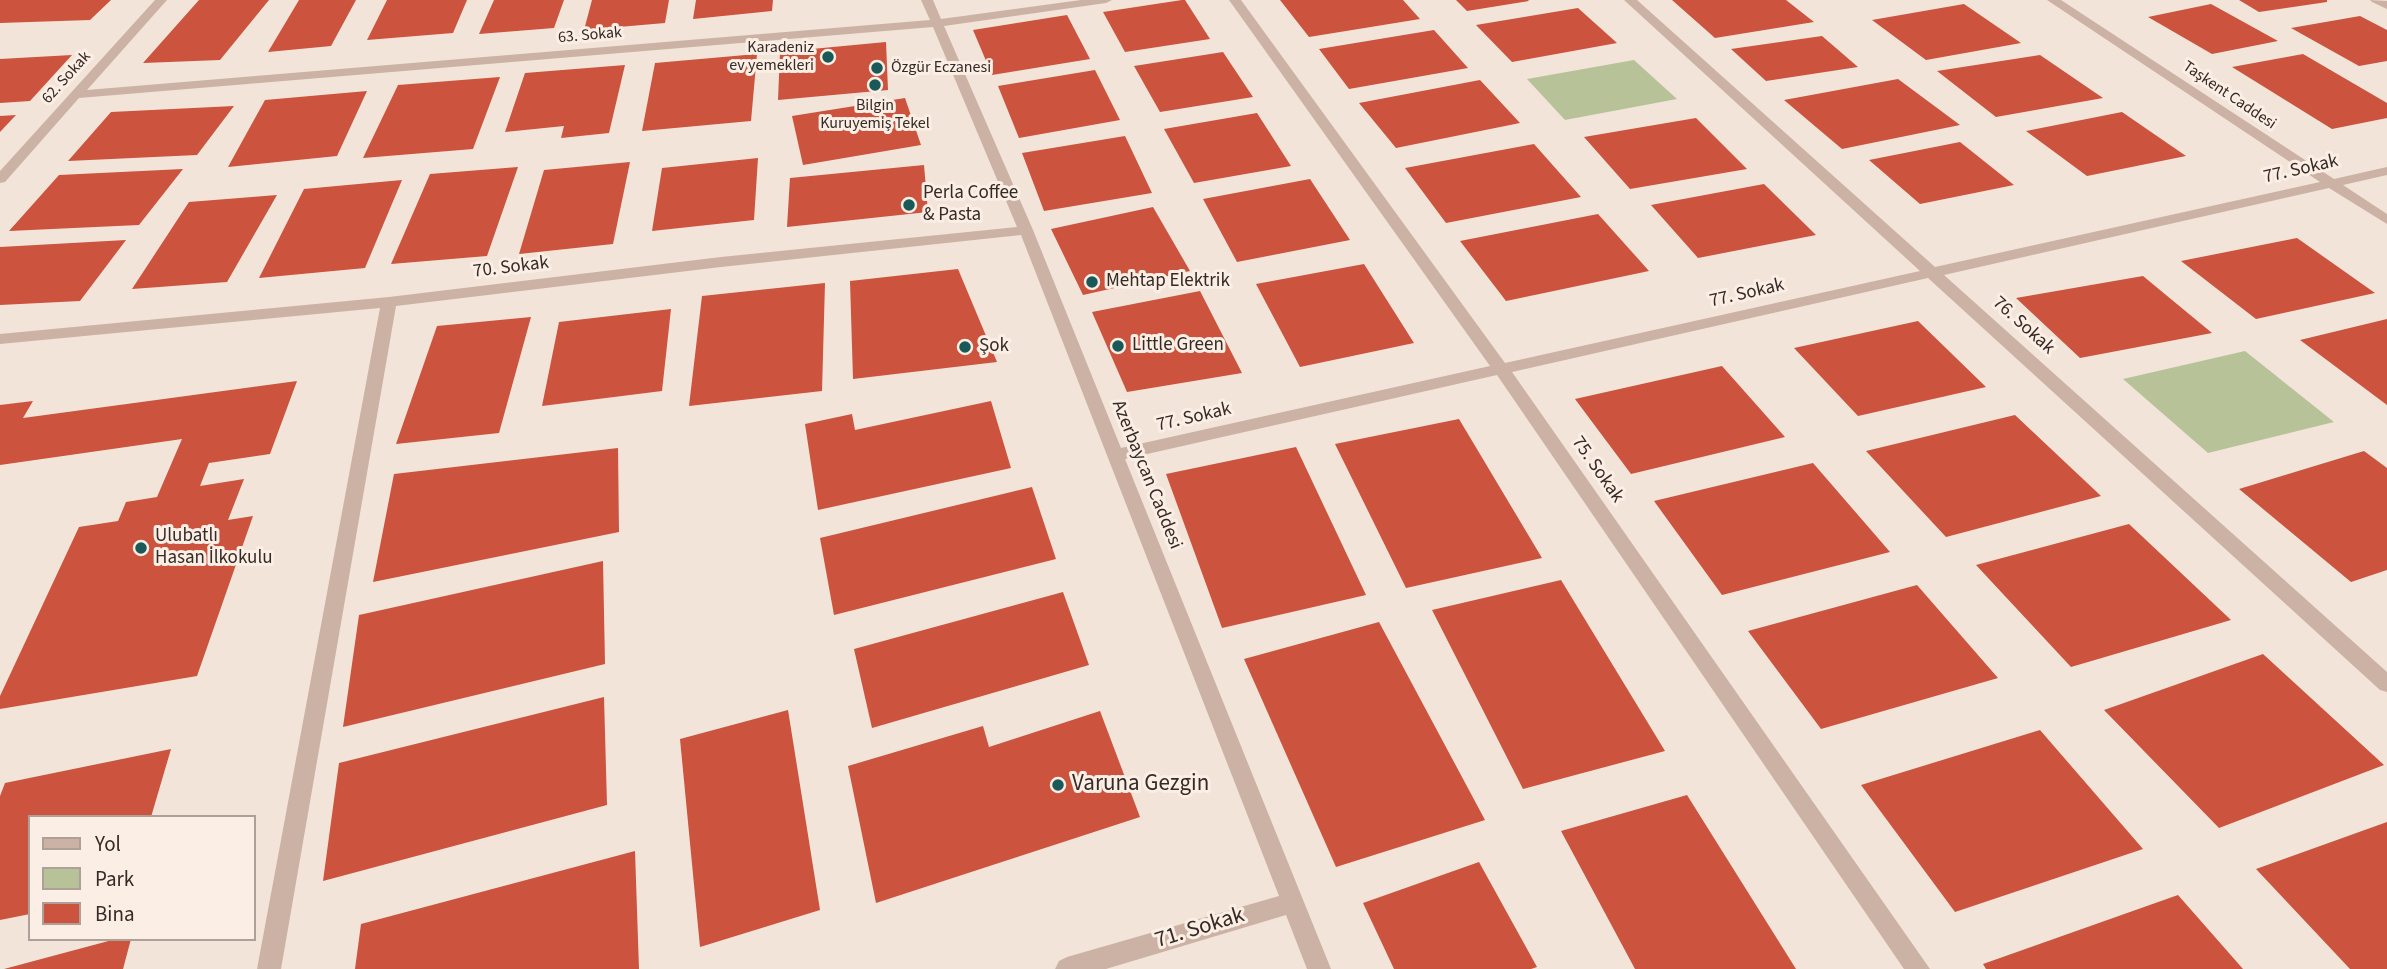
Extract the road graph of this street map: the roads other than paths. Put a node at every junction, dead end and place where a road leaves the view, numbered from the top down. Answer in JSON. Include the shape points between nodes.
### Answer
{"nodes":[{"id":1,"x":161,"y":0,"type":"edge"},
{"id":2,"x":928,"y":0,"type":"edge"},
{"id":3,"x":1106,"y":0,"type":"edge"},
{"id":4,"x":1235,"y":0,"type":"edge"},
{"id":5,"x":1630,"y":0,"type":"edge"},
{"id":6,"x":2053,"y":0,"type":"edge"},
{"id":7,"x":2376,"y":0,"type":"edge"},
{"id":8,"x":2387,"y":6,"type":"edge"},
{"id":9,"x":937,"y":23,"type":"junction"},
{"id":10,"x":75,"y":94,"type":"junction"},
{"id":11,"x":2387,"y":171,"type":"edge"},
{"id":12,"x":0,"y":179,"type":"edge"},
{"id":13,"x":2329,"y":183,"type":"junction"},
{"id":14,"x":2387,"y":220,"type":"edge"},
{"id":15,"x":1026,"y":230,"type":"junction"},
{"id":16,"x":1933,"y":272,"type":"junction"},
{"id":17,"x":389,"y":302,"type":"junction"},
{"id":18,"x":0,"y":339,"type":"edge"},
{"id":19,"x":1501,"y":369,"type":"junction"},
{"id":20,"x":1116,"y":455,"type":"junction"},
{"id":21,"x":2387,"y":684,"type":"edge"},
{"id":22,"x":1294,"y":902,"type":"junction"},
{"id":23,"x":269,"y":969,"type":"edge"},
{"id":24,"x":1067,"y":969,"type":"edge"},
{"id":25,"x":1319,"y":969,"type":"edge"},
{"id":26,"x":1918,"y":969,"type":"edge"}],
"edges":[{"from":1,"to":10,"type":"street","name":"62. Sokak"},
{"from":2,"to":9,"type":"street","name":"Azerbaycan Caddesi"},
{"from":3,"to":9,"type":"street","name":"63. Sokak"},
{"from":4,"to":19,"type":"street","name":"75. Sokak"},
{"from":5,"to":16,"type":"street","name":"76. Sokak"},
{"from":6,"to":13,"type":"street","name":"Taşkent Caddesi"},
{"from":7,"to":8,"type":"street"},
{"from":9,"to":10,"type":"street","name":"63. Sokak"},
{"from":9,"to":15,"type":"street","name":"Azerbaycan Caddesi"},
{"from":10,"to":12,"type":"street","name":"62. Sokak"},
{"from":11,"to":13,"type":"street","name":"77. Sokak"},
{"from":13,"to":14,"type":"street","name":"Taşkent Caddesi"},
{"from":13,"to":16,"type":"street","name":"77. Sokak"},
{"from":15,"to":17,"type":"street","name":"70. Sokak"},
{"from":15,"to":20,"type":"street","name":"Azerbaycan Caddesi"},
{"from":16,"to":19,"type":"street","name":"77. Sokak"},
{"from":16,"to":21,"type":"street","name":"76. Sokak"},
{"from":17,"to":18,"type":"street","name":"70. Sokak"},
{"from":17,"to":23,"type":"street"},
{"from":19,"to":20,"type":"street","name":"77. Sokak"},
{"from":19,"to":26,"type":"street","name":"75. Sokak"},
{"from":20,"to":22,"type":"street","name":"Azerbaycan Caddesi"},
{"from":22,"to":24,"type":"street","name":"71. Sokak"},
{"from":22,"to":25,"type":"street","name":"Azerbaycan Caddesi"}]}
